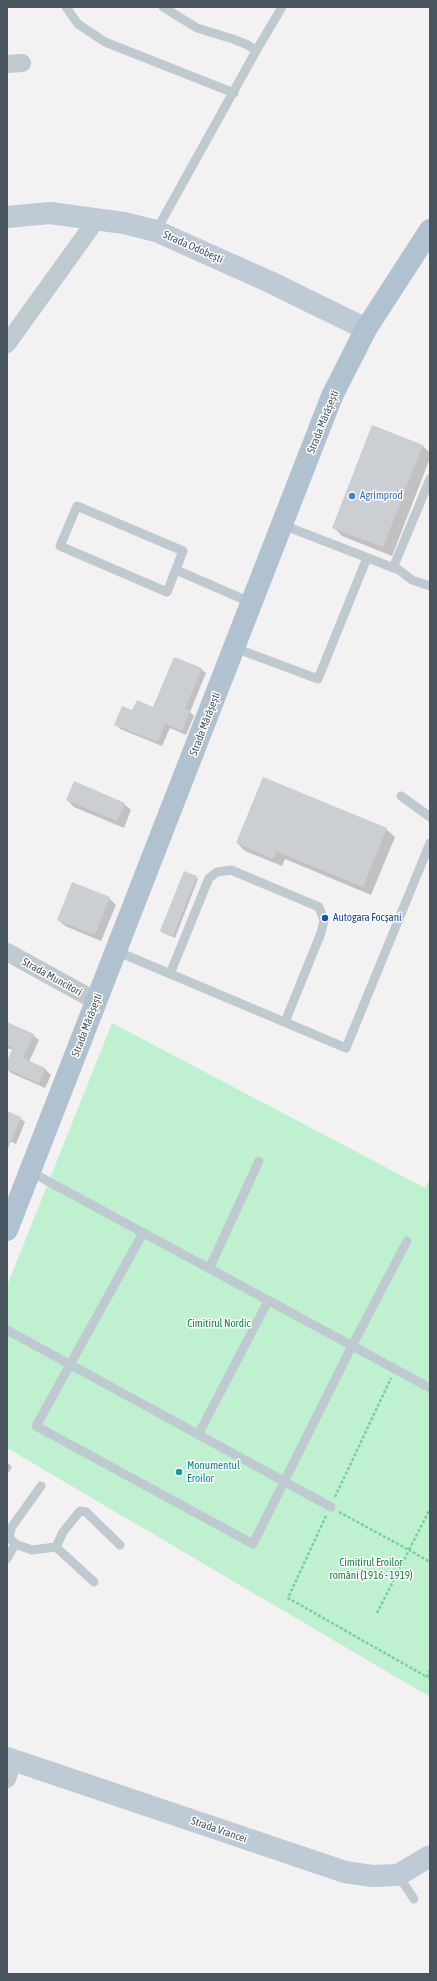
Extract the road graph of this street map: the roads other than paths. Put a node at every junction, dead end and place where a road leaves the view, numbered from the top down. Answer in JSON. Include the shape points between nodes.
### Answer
{"nodes":[{"id":1,"x":66,"y":7,"type":"edge"},
{"id":2,"x":163,"y":7,"type":"edge"},
{"id":3,"x":282,"y":7,"type":"edge"},
{"id":4,"x":256,"y":51,"type":"junction"},
{"id":5,"x":234,"y":93,"type":"junction"},
{"id":6,"x":7,"y":217,"type":"edge"},
{"id":7,"x":97,"y":219,"type":"junction"},
{"id":8,"x":430,"y":230,"type":"edge"},
{"id":9,"x":156,"y":231,"type":"junction"},
{"id":10,"x":366,"y":329,"type":"junction"},
{"id":11,"x":7,"y":344,"type":"edge"},
{"id":12,"x":430,"y":479,"type":"edge"},
{"id":13,"x":283,"y":525,"type":"junction"},
{"id":14,"x":367,"y":558,"type":"junction"},
{"id":15,"x":393,"y":568,"type":"junction"},
{"id":16,"x":176,"y":570,"type":"junction"},
{"id":17,"x":430,"y":586,"type":"edge"},
{"id":18,"x":252,"y":603,"type":"junction"},
{"id":19,"x":235,"y":648,"type":"junction"},
{"id":20,"x":401,"y":796,"type":"dead end"},
{"id":21,"x":430,"y":817,"type":"edge"},
{"id":22,"x":430,"y":843,"type":"edge"},
{"id":23,"x":116,"y":951,"type":"junction"},
{"id":24,"x":7,"y":952,"type":"edge"},
{"id":25,"x":170,"y":974,"type":"junction"},
{"id":26,"x":96,"y":1001,"type":"junction"},
{"id":27,"x":285,"y":1022,"type":"junction"},
{"id":28,"x":259,"y":1161,"type":"dead end"},
{"id":29,"x":31,"y":1172,"type":"junction"},
{"id":30,"x":7,"y":1230,"type":"edge"},
{"id":31,"x":143,"y":1233,"type":"junction"},
{"id":32,"x":407,"y":1241,"type":"dead end"},
{"id":33,"x":209,"y":1269,"type":"junction"},
{"id":34,"x":268,"y":1301,"type":"junction"},
{"id":35,"x":7,"y":1330,"type":"edge"},
{"id":36,"x":352,"y":1346,"type":"junction"},
{"id":37,"x":70,"y":1364,"type":"junction"},
{"id":38,"x":430,"y":1388,"type":"edge"},
{"id":39,"x":198,"y":1435,"type":"junction"},
{"id":40,"x":284,"y":1483,"type":"junction"},
{"id":41,"x":41,"y":1486,"type":"dead end"},
{"id":42,"x":330,"y":1507,"type":"road end"},
{"id":43,"x":15,"y":1544,"type":"junction"},
{"id":44,"x":120,"y":1545,"type":"dead end"},
{"id":45,"x":56,"y":1547,"type":"junction"},
{"id":46,"x":7,"y":1559,"type":"edge"},
{"id":47,"x":94,"y":1582,"type":"dead end"},
{"id":48,"x":9,"y":1766,"type":"edge"},
{"id":49,"x":430,"y":1856,"type":"edge"},
{"id":50,"x":398,"y":1875,"type":"junction"},
{"id":51,"x":414,"y":1898,"type":"dead end"}],
"edges":[{"from":1,"to":5,"type":"lane","via":[[78,24],[105,42]]},
{"from":2,"to":4,"type":"lane","via":[[197,28],[233,39]]},
{"from":3,"to":4,"type":"lane"},
{"from":4,"to":5,"type":"lane"},
{"from":5,"to":9,"type":"lane"},
{"from":6,"to":7,"type":"street","name":"Strada Odobești","via":[[50,213]]},
{"from":7,"to":9,"type":"street","name":"Strada Odobești"},
{"from":7,"to":11,"type":"street"},
{"from":8,"to":10,"type":"main road","name":"Strada Mărășești"},
{"from":9,"to":10,"type":"street","name":"Strada Odobești"},
{"from":10,"to":13,"type":"main road","name":"Strada Mărășești","via":[[332,396]]},
{"from":12,"to":15,"type":"lane"},
{"from":13,"to":14,"type":"lane"},
{"from":13,"to":18,"type":"main road","name":"Strada Mărășești"},
{"from":14,"to":15,"type":"lane"},
{"from":14,"to":19,"type":"lane","via":[[318,679]]},
{"from":15,"to":17,"type":"lane","via":[[412,580]]},
{"from":16,"to":16,"type":"lane","via":[[183,551],[77,506],[60,546],[167,592]]},
{"from":16,"to":18,"type":"lane"},
{"from":18,"to":19,"type":"main road","name":"Strada Mărășești"},
{"from":19,"to":23,"type":"main road","name":"Strada Mărășești"},
{"from":20,"to":21,"type":"lane"},
{"from":22,"to":27,"type":"lane","via":[[346,1048]]},
{"from":23,"to":25,"type":"lane"},
{"from":23,"to":26,"type":"main road","name":"Strada Mărășești"},
{"from":24,"to":26,"type":"street","name":"Strada Muncitori"},
{"from":25,"to":27,"type":"lane"},
{"from":25,"to":27,"type":"lane","via":[[209,878],[217,872],[231,870],[239,873],[319,908],[324,920],[322,933]]},
{"from":26,"to":29,"type":"main road","name":"Strada Mărășești"},
{"from":28,"to":33,"type":"lane"},
{"from":29,"to":30,"type":"main road","name":"Strada Mărășești"},
{"from":29,"to":31,"type":"lane"},
{"from":31,"to":33,"type":"lane"},
{"from":31,"to":37,"type":"lane"},
{"from":32,"to":36,"type":"lane"},
{"from":33,"to":34,"type":"lane"},
{"from":34,"to":36,"type":"lane"},
{"from":34,"to":39,"type":"lane"},
{"from":35,"to":37,"type":"lane"},
{"from":36,"to":38,"type":"lane"},
{"from":36,"to":40,"type":"lane"},
{"from":37,"to":39,"type":"lane"},
{"from":37,"to":40,"type":"lane","via":[[36,1426],[254,1544]]},
{"from":39,"to":40,"type":"lane"},
{"from":40,"to":42,"type":"lane"},
{"from":41,"to":43,"type":"lane","via":[[11,1528],[9,1537]]},
{"from":43,"to":45,"type":"lane","via":[[32,1550]]},
{"from":43,"to":46,"type":"lane"},
{"from":44,"to":45,"type":"lane","via":[[86,1512],[80,1512],[63,1532]]},
{"from":45,"to":47,"type":"lane"},
{"from":48,"to":50,"type":"street","name":"Strada Vrancei","via":[[344,1872],[372,1876]]},
{"from":49,"to":50,"type":"street","name":"Strada Vrancei"},
{"from":50,"to":51,"type":"lane"}]}
